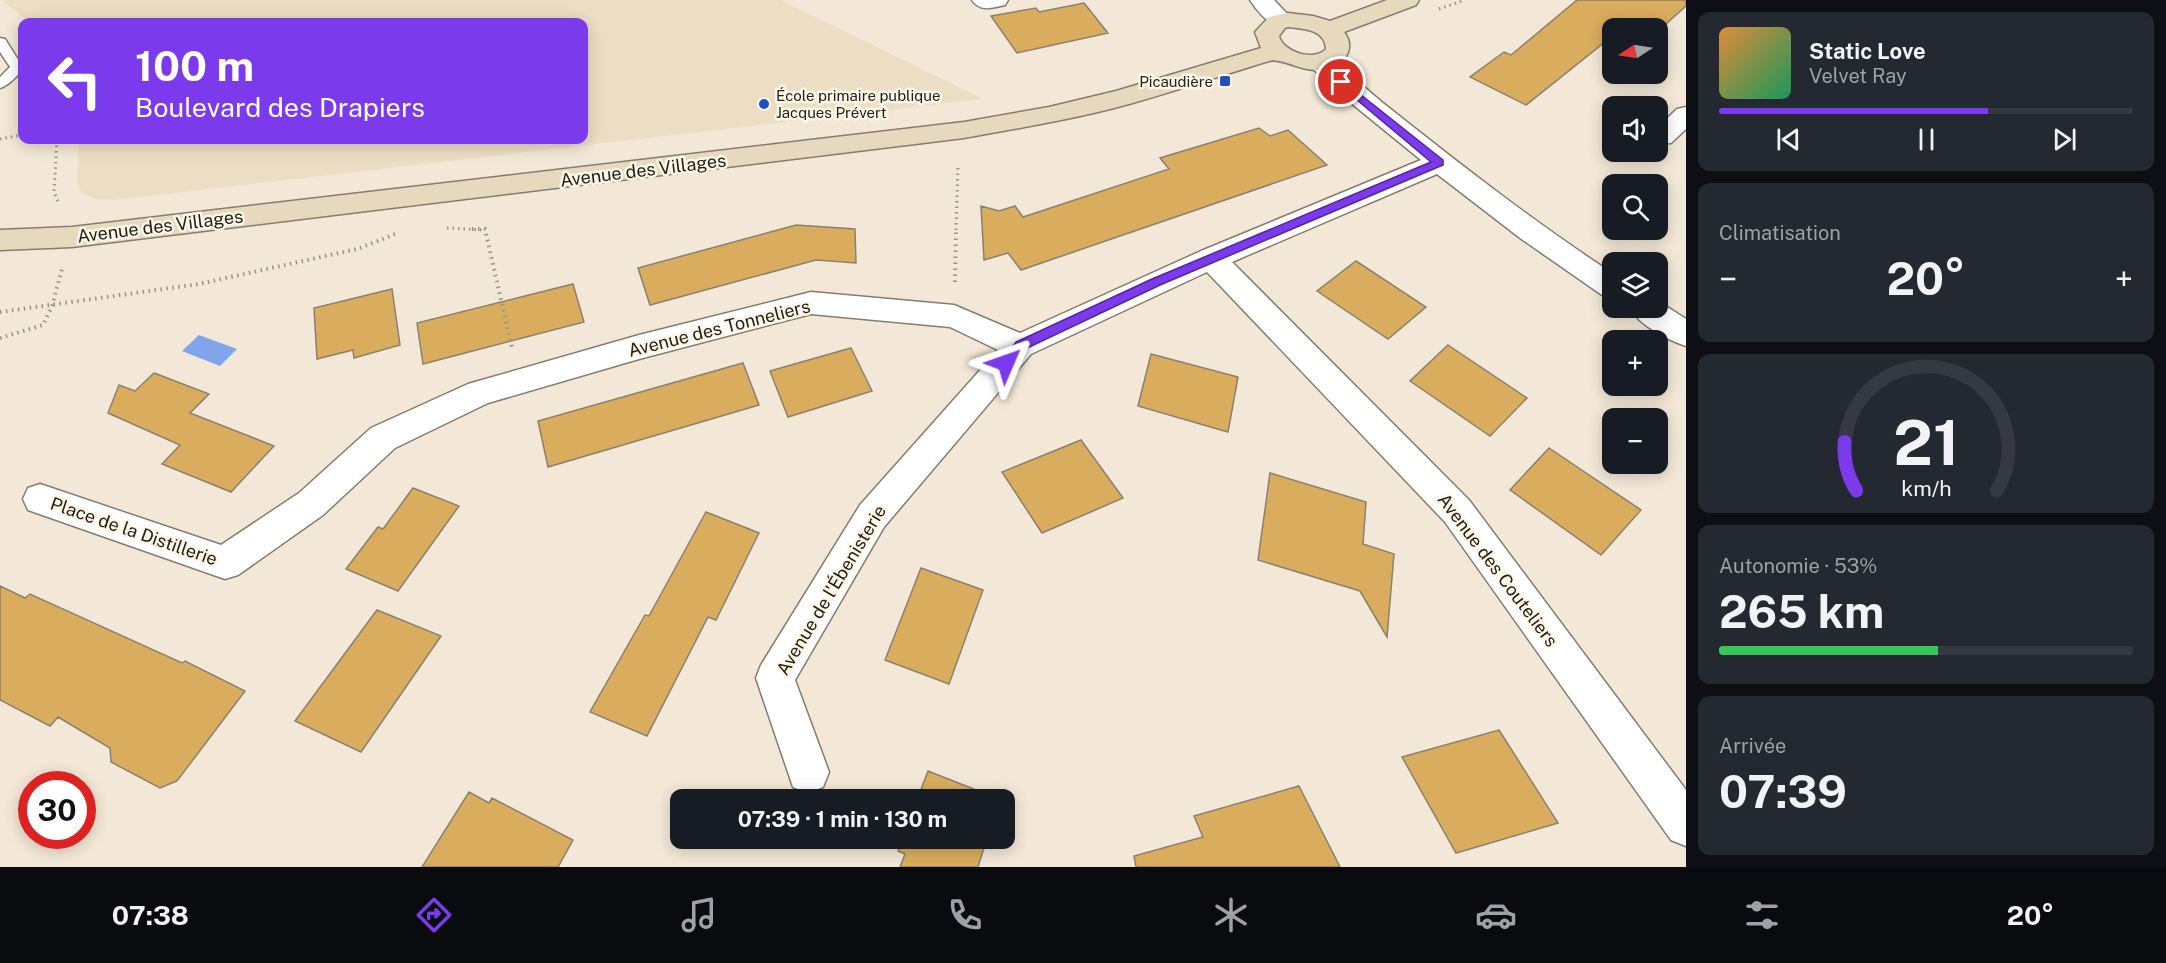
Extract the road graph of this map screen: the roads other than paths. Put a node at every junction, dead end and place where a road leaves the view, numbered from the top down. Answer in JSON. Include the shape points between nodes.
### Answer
{"nodes":[{"id":1,"x":983,"y":0,"type":"edge"},
{"id":2,"x":997,"y":0,"type":"edge"},
{"id":3,"x":1261,"y":0,"type":"edge"},
{"id":4,"x":1408,"y":0,"type":"edge"},
{"id":5,"x":1282,"y":21,"type":"junction"},
{"id":6,"x":1328,"y":30,"type":"junction"},
{"id":7,"x":0,"y":42,"type":"edge"},
{"id":8,"x":1276,"y":51,"type":"junction"},
{"id":9,"x":1320,"y":62,"type":"junction"},
{"id":10,"x":0,"y":84,"type":"edge"},
{"id":11,"x":1686,"y":115,"type":"edge"},
{"id":12,"x":1668,"y":132,"type":"edge"},
{"id":13,"x":1439,"y":163,"type":"junction"},
{"id":14,"x":0,"y":240,"type":"edge"},
{"id":15,"x":1211,"y":258,"type":"junction"},
{"id":16,"x":1602,"y":280,"type":"edge"},
{"id":17,"x":1661,"y":318,"type":"edge"},
{"id":18,"x":1686,"y":334,"type":"edge"},
{"id":19,"x":1020,"y":346,"type":"junction"},
{"id":20,"x":40,"y":499,"type":"dead end"},
{"id":21,"x":259,"y":541,"type":"joint"},
{"id":22,"x":808,"y":772,"type":"dead end"},
{"id":23,"x":1686,"y":825,"type":"edge"}],
"edges":[{"from":1,"to":2,"type":"street"},
{"from":3,"to":5,"type":"street"},
{"from":4,"to":6,"type":"street"},
{"from":5,"to":6,"type":"street","via":[[1300,20]]},
{"from":5,"to":8,"type":"street","via":[[1267,32]]},
{"from":6,"to":9,"type":"street","via":[[1340,47],[1331,59]]},
{"from":7,"to":10,"type":"lane","via":[[17,68]]},
{"from":8,"to":9,"type":"street","via":[[1298,60]]},
{"from":8,"to":14,"type":"street","name":"Avenue des Villages","via":[[1121,98],[964,130],[72,237]]},
{"from":9,"to":13,"type":"street"},
{"from":11,"to":12,"type":"street"},
{"from":13,"to":15,"type":"street"},
{"from":13,"to":16,"type":"street","via":[[1538,238]]},
{"from":15,"to":19,"type":"street"},
{"from":15,"to":23,"type":"street","name":"Avenue des Couteliers","via":[[1457,511]]},
{"from":17,"to":18,"type":"street"},
{"from":19,"to":21,"type":"street","name":"Avenue des Tonneliers","via":[[954,316],[811,303],[639,347],[479,393],[383,438],[311,504]]},
{"from":19,"to":22,"type":"street","name":"Avenue de l'Ébenisterie","via":[[872,516],[775,678]]},
{"from":20,"to":21,"type":"street","name":"Place de la Distillerie","via":[[225,563]]}]}
